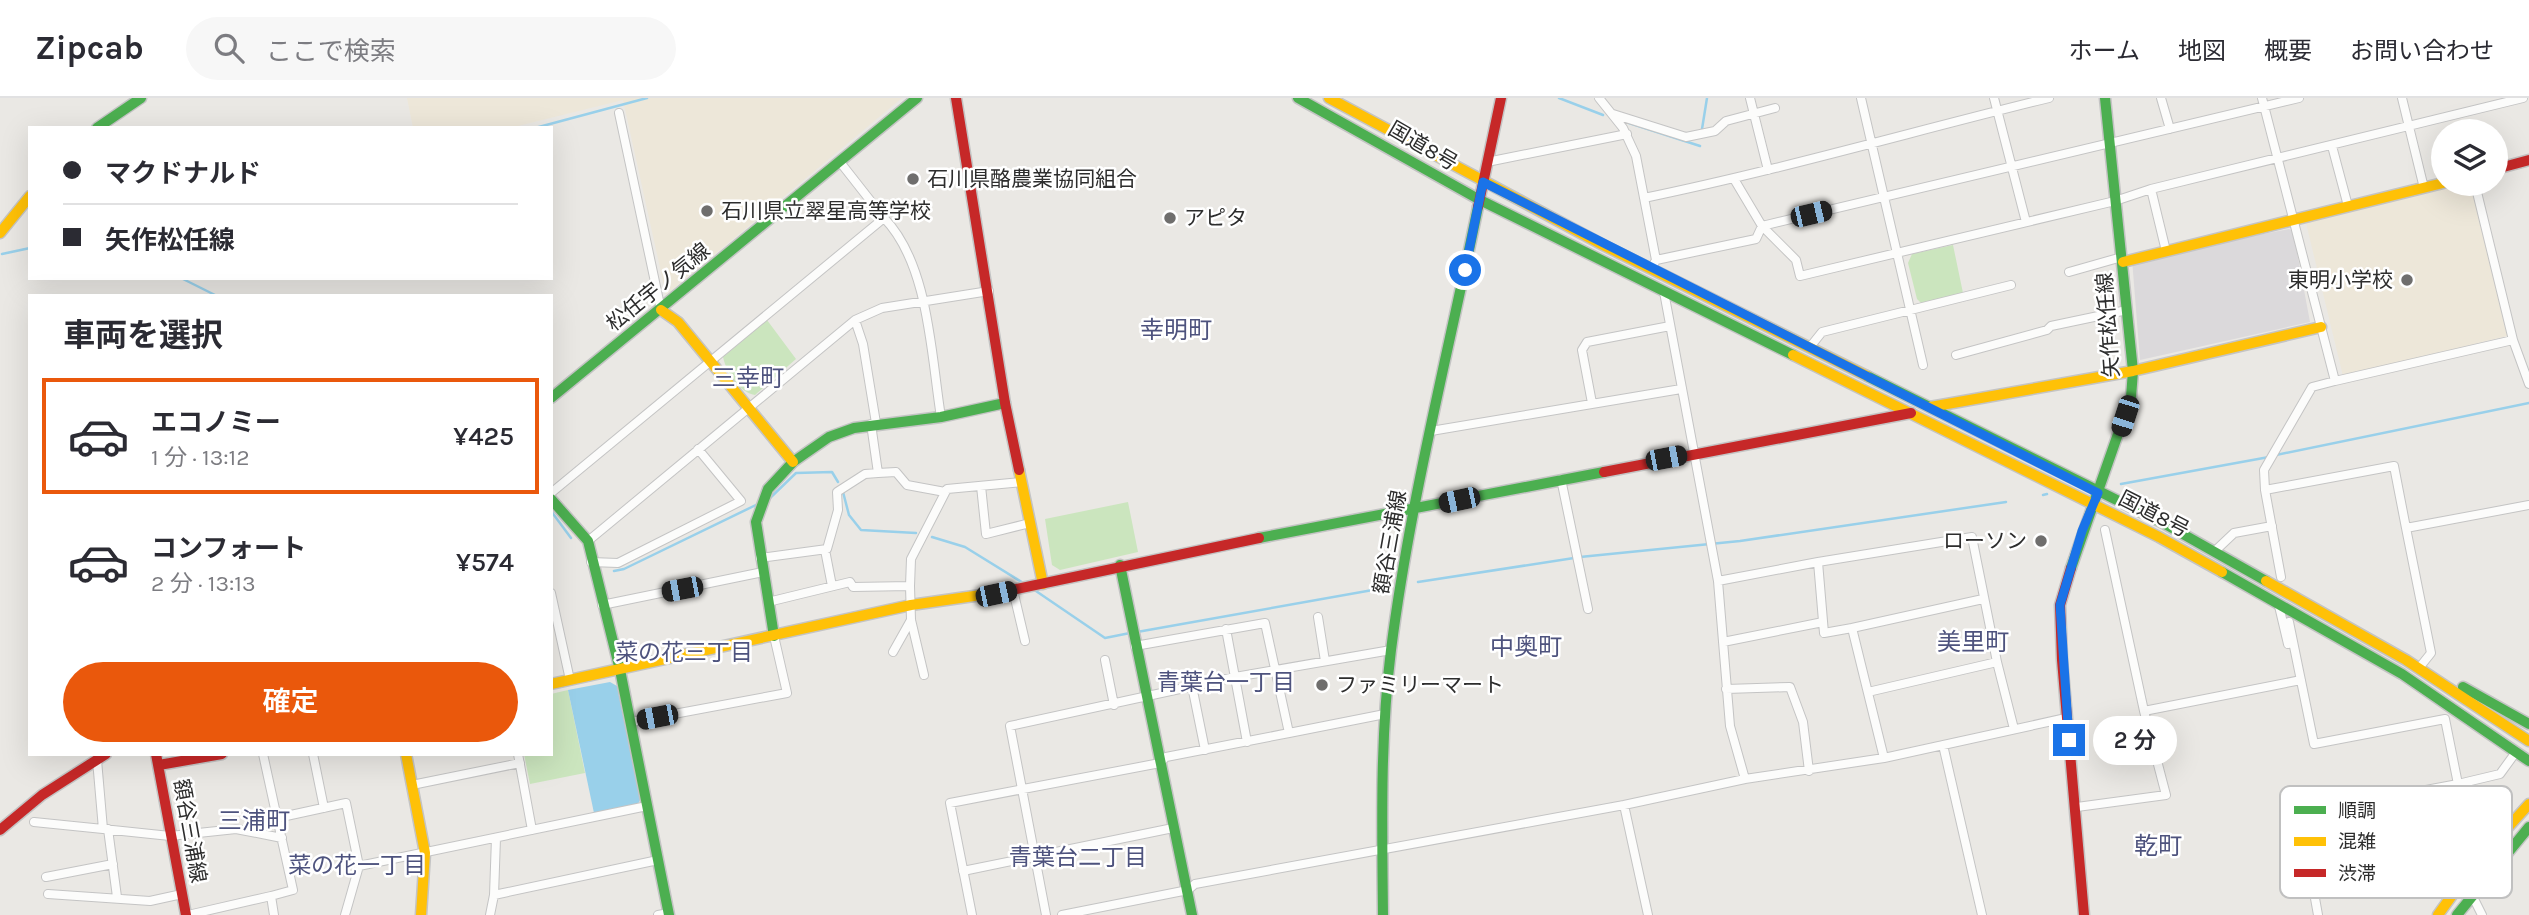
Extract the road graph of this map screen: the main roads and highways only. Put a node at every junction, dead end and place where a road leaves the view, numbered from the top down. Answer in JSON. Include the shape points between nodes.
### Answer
{"nodes":[{"id":1,"x":141,"y":98,"type":"edge"},
{"id":2,"x":917,"y":98,"type":"edge"},
{"id":3,"x":956,"y":98,"type":"edge"},
{"id":4,"x":1298,"y":98,"type":"edge"},
{"id":5,"x":1329,"y":98,"type":"edge"},
{"id":6,"x":1501,"y":98,"type":"edge"},
{"id":7,"x":2105,"y":98,"type":"edge"},
{"id":8,"x":100,"y":126,"type":"edge"},
{"id":9,"x":2529,"y":160,"type":"edge"},
{"id":10,"x":2508,"y":166,"type":"edge"},
{"id":11,"x":1483,"y":182,"type":"junction"},
{"id":12,"x":2431,"y":186,"type":"edge"},
{"id":13,"x":28,"y":198,"type":"edge"},
{"id":14,"x":1480,"y":201,"type":"junction"},
{"id":15,"x":0,"y":233,"type":"edge"},
{"id":16,"x":2123,"y":260,"type":"junction"},
{"id":17,"x":661,"y":310,"type":"junction"},
{"id":18,"x":2321,"y":327,"type":"road end"},
{"id":19,"x":2133,"y":370,"type":"junction"},
{"id":20,"x":553,"y":396,"type":"edge"},
{"id":21,"x":1005,"y":403,"type":"junction"},
{"id":22,"x":1931,"y":407,"type":"junction"},
{"id":23,"x":1910,"y":413,"type":"junction"},
{"id":24,"x":793,"y":462,"type":"junction"},
{"id":25,"x":2095,"y":499,"type":"junction"},
{"id":26,"x":553,"y":501,"type":"edge"},
{"id":27,"x":1415,"y":510,"type":"junction"},
{"id":28,"x":1120,"y":565,"type":"junction"},
{"id":29,"x":1040,"y":584,"type":"junction"},
{"id":30,"x":774,"y":636,"type":"junction"},
{"id":31,"x":620,"y":670,"type":"junction"},
{"id":32,"x":2422,"y":670,"type":"junction"},
{"id":33,"x":553,"y":684,"type":"edge"},
{"id":34,"x":2529,"y":724,"type":"edge"},
{"id":35,"x":2529,"y":741,"type":"edge"},
{"id":36,"x":200,"y":756,"type":"edge"},
{"id":37,"x":406,"y":756,"type":"edge"},
{"id":38,"x":102,"y":757,"type":"edge"},
{"id":39,"x":157,"y":760,"type":"edge"},
{"id":40,"x":2529,"y":761,"type":"edge"},
{"id":41,"x":2529,"y":804,"type":"edge"},
{"id":42,"x":2512,"y":823,"type":"edge"},
{"id":43,"x":2529,"y":827,"type":"edge"},
{"id":44,"x":0,"y":830,"type":"edge"},
{"id":45,"x":2512,"y":847,"type":"edge"},
{"id":46,"x":2450,"y":898,"type":"edge"},
{"id":47,"x":2470,"y":898,"type":"edge"},
{"id":48,"x":665,"y":914,"type":"edge"},
{"id":49,"x":187,"y":915,"type":"edge"},
{"id":50,"x":421,"y":915,"type":"edge"},
{"id":51,"x":1192,"y":915,"type":"edge"},
{"id":52,"x":1383,"y":915,"type":"edge"},
{"id":53,"x":2084,"y":915,"type":"edge"},
{"id":54,"x":2438,"y":915,"type":"edge"},
{"id":55,"x":2457,"y":915,"type":"edge"}],
"edges":[{"from":1,"to":8,"type":"main road"},
{"from":2,"to":17,"type":"main road","name":"松任宇ノ気線"},
{"from":3,"to":21,"type":"main road"},
{"from":4,"to":14,"type":"main road","name":"国道8号"},
{"from":5,"to":11,"type":"main road","name":"国道8号"},
{"from":6,"to":11,"type":"main road","name":"額谷三浦線"},
{"from":7,"to":16,"type":"main road","name":"矢作松任線"},
{"from":9,"to":10,"type":"main road"},
{"from":11,"to":14,"type":"main road","name":"額谷三浦線"},
{"from":11,"to":22,"type":"main road","name":"国道8号"},
{"from":12,"to":16,"type":"main road"},
{"from":13,"to":15,"type":"main road"},
{"from":14,"to":23,"type":"main road","name":"国道8号"},
{"from":14,"to":27,"type":"main road","name":"額谷三浦線"},
{"from":16,"to":19,"type":"main road","name":"矢作松任線"},
{"from":17,"to":20,"type":"main road","name":"松任宇ノ気線"},
{"from":17,"to":24,"type":"main road","via":[[678,323]]},
{"from":18,"to":19,"type":"main road"},
{"from":19,"to":22,"type":"main road"},
{"from":19,"to":25,"type":"main road","name":"矢作松任線","via":[[2131,397]]},
{"from":21,"to":24,"type":"main road","via":[[941,417],[874,424],[829,437]]},
{"from":21,"to":29,"type":"main road"},
{"from":22,"to":23,"type":"main road"},
{"from":22,"to":25,"type":"main road","name":"国道8号"},
{"from":23,"to":25,"type":"main road","name":"国道8号"},
{"from":23,"to":27,"type":"main road"},
{"from":24,"to":30,"type":"main road","via":[[762,500],[758,515],[760,558]]},
{"from":25,"to":32,"type":"main road","name":"国道8号","via":[[2215,551]]},
{"from":25,"to":40,"type":"main road","name":"国道8号","via":[[2402,674]]},
{"from":25,"to":53,"type":"main road","name":"矢作松任線","via":[[2060,605]]},
{"from":26,"to":31,"type":"main road","via":[[588,541]]},
{"from":27,"to":28,"type":"main road"},
{"from":27,"to":52,"type":"main road","name":"額谷三浦線","via":[[1385,714]]},
{"from":28,"to":29,"type":"main road"},
{"from":28,"to":51,"type":"main road"},
{"from":29,"to":30,"type":"main road","via":[[911,605]]},
{"from":30,"to":31,"type":"main road"},
{"from":31,"to":33,"type":"main road"},
{"from":31,"to":48,"type":"main road"},
{"from":32,"to":34,"type":"main road"},
{"from":32,"to":35,"type":"main road","name":"国道8号"},
{"from":36,"to":39,"type":"main road"},
{"from":37,"to":50,"type":"main road","via":[[425,853]]},
{"from":38,"to":44,"type":"main road","via":[[42,795]]},
{"from":39,"to":49,"type":"main road","name":"額谷三浦線"},
{"from":41,"to":42,"type":"main road"},
{"from":43,"to":45,"type":"main road"},
{"from":46,"to":54,"type":"main road"},
{"from":47,"to":55,"type":"main road"}]}
